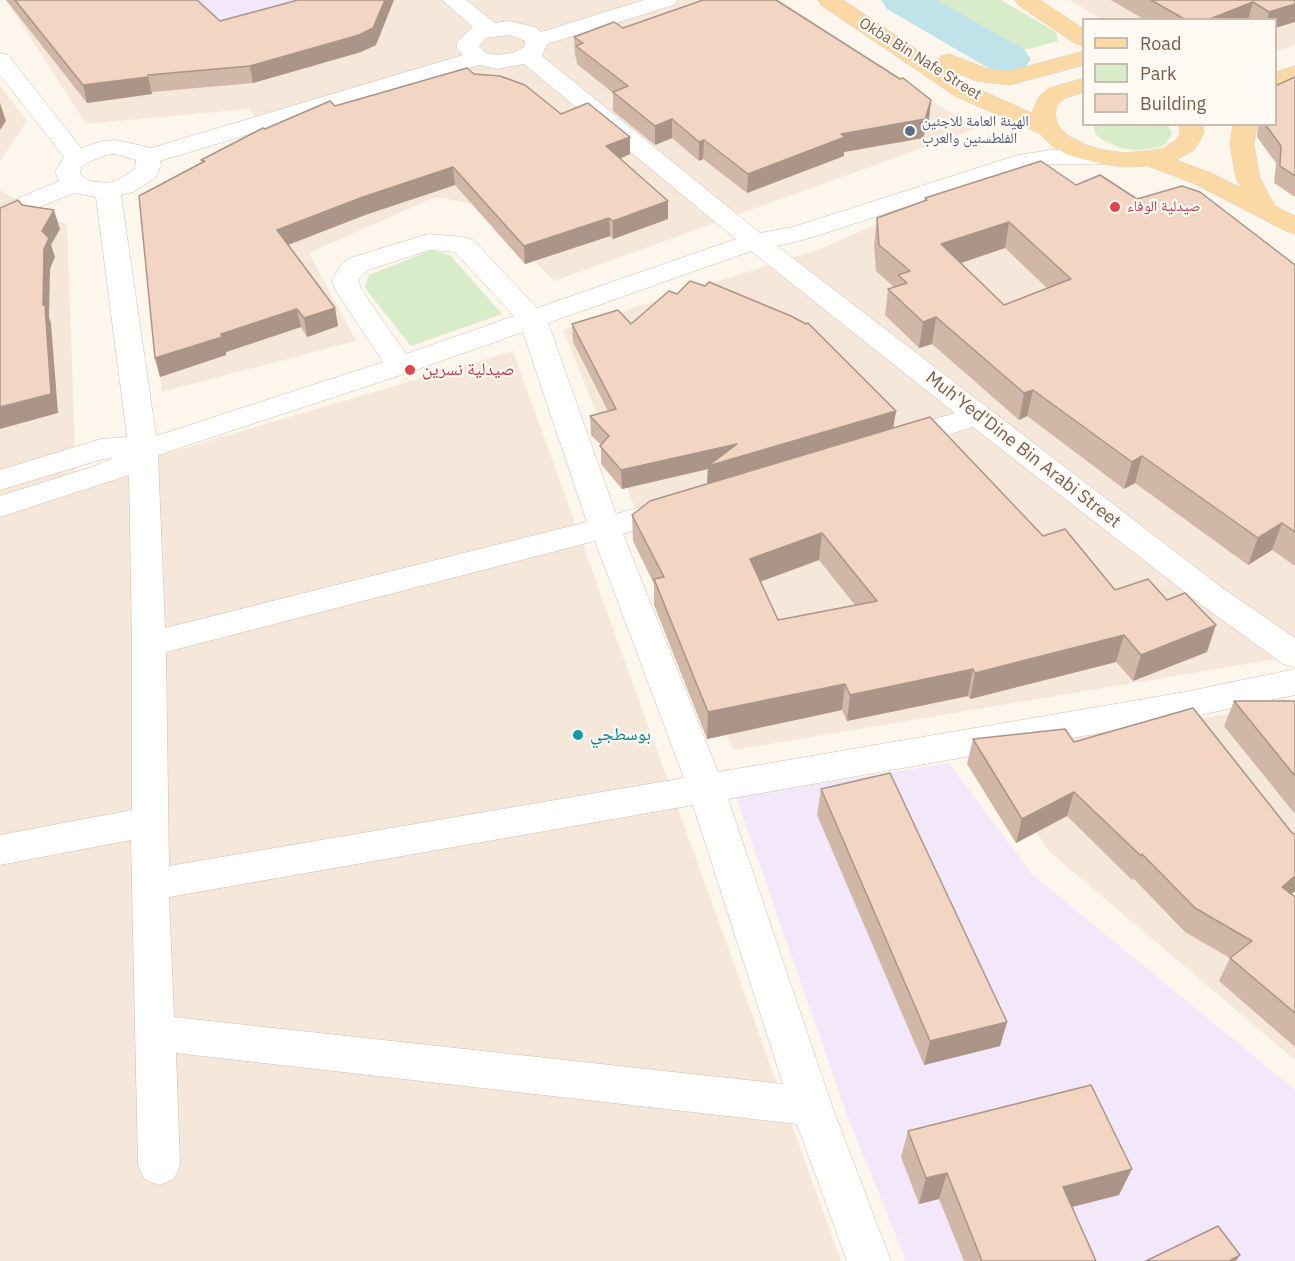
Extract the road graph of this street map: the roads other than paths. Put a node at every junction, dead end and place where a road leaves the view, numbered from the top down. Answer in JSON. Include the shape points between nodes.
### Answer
{"nodes":[{"id":1,"x":453,"y":0,"type":"edge"},
{"id":2,"x":666,"y":0,"type":"edge"},
{"id":3,"x":829,"y":0,"type":"edge"},
{"id":4,"x":1026,"y":0,"type":"edge"},
{"id":5,"x":1064,"y":24,"type":"junction"},
{"id":6,"x":489,"y":29,"type":"junction"},
{"id":7,"x":1082,"y":33,"type":"edge"},
{"id":8,"x":1082,"y":38,"type":"edge"},
{"id":9,"x":890,"y":42,"type":"junction"},
{"id":10,"x":532,"y":48,"type":"junction"},
{"id":11,"x":478,"y":58,"type":"junction"},
{"id":12,"x":1082,"y":58,"type":"edge"},
{"id":13,"x":0,"y":60,"type":"edge"},
{"id":14,"x":1295,"y":73,"type":"edge"},
{"id":15,"x":1277,"y":78,"type":"edge"},
{"id":16,"x":1082,"y":85,"type":"edge"},
{"id":17,"x":1191,"y":126,"type":"edge"},
{"id":18,"x":1245,"y":126,"type":"edge"},
{"id":19,"x":1047,"y":128,"type":"junction"},
{"id":20,"x":1101,"y":157,"type":"junction"},
{"id":21,"x":77,"y":158,"type":"junction"},
{"id":22,"x":147,"y":158,"type":"junction"},
{"id":23,"x":1151,"y":159,"type":"junction"},
{"id":24,"x":74,"y":184,"type":"junction"},
{"id":25,"x":108,"y":190,"type":"junction"},
{"id":26,"x":1264,"y":211,"type":"junction"},
{"id":27,"x":0,"y":215,"type":"edge"},
{"id":28,"x":1295,"y":226,"type":"edge"},
{"id":29,"x":754,"y":241,"type":"junction"},
{"id":30,"x":533,"y":320,"type":"junction"},
{"id":31,"x":399,"y":366,"type":"junction"},
{"id":32,"x":977,"y":416,"type":"junction"},
{"id":33,"x":876,"y":447,"type":"edge"},
{"id":34,"x":143,"y":450,"type":"junction"},
{"id":35,"x":0,"y":480,"type":"edge"},
{"id":36,"x":706,"y":498,"type":"edge"},
{"id":37,"x":0,"y":507,"type":"edge"},
{"id":38,"x":605,"y":528,"type":"junction"},
{"id":39,"x":149,"y":644,"type":"junction"},
{"id":40,"x":1295,"y":655,"type":"edge"},
{"id":41,"x":1295,"y":682,"type":"edge"},
{"id":42,"x":1185,"y":705,"type":"junction"},
{"id":43,"x":1207,"y":733,"type":"edge"},
{"id":44,"x":705,"y":788,"type":"junction"},
{"id":45,"x":149,"y":822,"type":"junction"},
{"id":46,"x":0,"y":850,"type":"edge"},
{"id":47,"x":150,"y":885,"type":"junction"},
{"id":48,"x":155,"y":1033,"type":"junction"},
{"id":49,"x":811,"y":1106,"type":"junction"},
{"id":50,"x":159,"y":1166,"type":"dead end"},
{"id":51,"x":869,"y":1261,"type":"edge"}],
"edges":[{"from":1,"to":6,"type":"street"},
{"from":2,"to":10,"type":"street"},
{"from":3,"to":9,"type":"main road","name":"Okba Bin Nafe Street"},
{"from":4,"to":5,"type":"main road"},
{"from":5,"to":7,"type":"main road"},
{"from":5,"to":8,"type":"main road"},
{"from":6,"to":10,"type":"street","name":"Muh'Yed'Dine Bin Arabi Street","via":[[527,32]]},
{"from":6,"to":11,"type":"street","via":[[468,42],[468,48]]},
{"from":9,"to":12,"type":"main road","via":[[927,51],[972,72],[997,78],[1022,77]]},
{"from":9,"to":19,"type":"main road","name":"Okba Bin Nafe Street","via":[[963,91]]},
{"from":10,"to":11,"type":"street","via":[[509,62]]},
{"from":10,"to":29,"type":"street","name":"Muh'Yed'Dine Bin Arabi Street"},
{"from":11,"to":22,"type":"street"},
{"from":13,"to":21,"type":"street"},
{"from":14,"to":15,"type":"main road"},
{"from":16,"to":19,"type":"main road","via":[[1057,93],[1046,103],[1043,115]]},
{"from":17,"to":23,"type":"main road","via":[[1185,145]]},
{"from":18,"to":26,"type":"main road","via":[[1242,145],[1248,177]]},
{"from":19,"to":20,"type":"main road","name":"Okba Bin Nafe Street","via":[[1077,150]]},
{"from":19,"to":29,"type":"street","via":[[979,158],[784,220]]},
{"from":20,"to":23,"type":"main road","name":"Okba Bin Nafe Street"},
{"from":20,"to":29,"type":"street","via":[[1051,157],[1018,162],[801,233]]},
{"from":21,"to":22,"type":"street","via":[[116,147],[140,152]]},
{"from":21,"to":24,"type":"street","via":[[68,172]]},
{"from":22,"to":25,"type":"street","via":[[150,165],[146,173],[130,184]]},
{"from":23,"to":26,"type":"main road","via":[[1202,178]]},
{"from":24,"to":25,"type":"street"},
{"from":24,"to":27,"type":"street"},
{"from":25,"to":34,"type":"street"},
{"from":26,"to":28,"type":"main road"},
{"from":29,"to":30,"type":"street"},
{"from":29,"to":32,"type":"street","name":"Muh'Yed'Dine Bin Arabi Street"},
{"from":30,"to":31,"type":"street"},
{"from":30,"to":31,"type":"street","via":[[464,246],[455,242],[428,242],[359,264],[345,280],[348,289]]},
{"from":30,"to":38,"type":"street"},
{"from":31,"to":34,"type":"street"},
{"from":32,"to":33,"type":"street"},
{"from":32,"to":40,"type":"street","name":"Muh'Yed'Dine Bin Arabi Street","via":[[1210,595]]},
{"from":34,"to":35,"type":"street","via":[[101,449]]},
{"from":34,"to":37,"type":"street","via":[[106,473]]},
{"from":34,"to":39,"type":"street"},
{"from":36,"to":38,"type":"street"},
{"from":38,"to":39,"type":"street"},
{"from":38,"to":44,"type":"street"},
{"from":39,"to":45,"type":"street"},
{"from":41,"to":42,"type":"street"},
{"from":42,"to":43,"type":"street"},
{"from":42,"to":44,"type":"street"},
{"from":44,"to":47,"type":"street"},
{"from":44,"to":49,"type":"street"},
{"from":45,"to":46,"type":"street"},
{"from":45,"to":47,"type":"street"},
{"from":47,"to":48,"type":"street"},
{"from":48,"to":49,"type":"street"},
{"from":48,"to":50,"type":"street"},
{"from":49,"to":51,"type":"street"}]}
